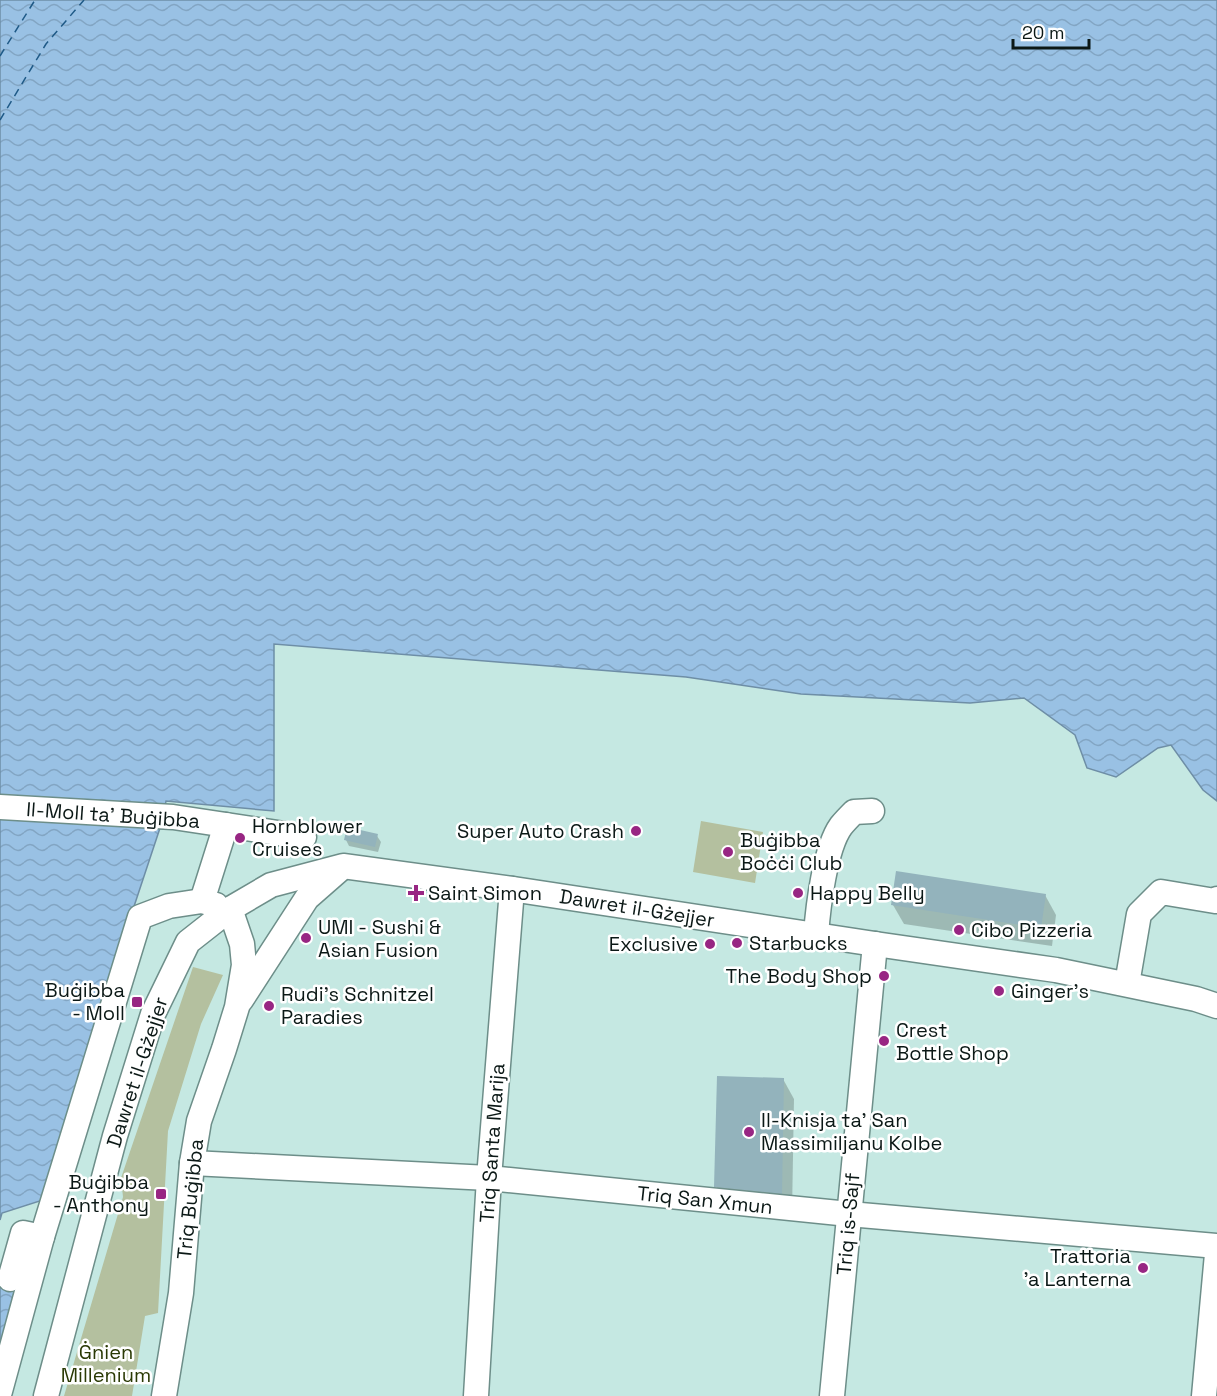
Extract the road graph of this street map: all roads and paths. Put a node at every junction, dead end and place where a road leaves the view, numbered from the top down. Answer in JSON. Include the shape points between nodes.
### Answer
{"nodes":[{"id":1,"x":0,"y":807,"type":"edge"},
{"id":2,"x":872,"y":811,"type":"dead end"},
{"id":3,"x":226,"y":825,"type":"junction"},
{"id":4,"x":304,"y":837,"type":"dead end"},
{"id":5,"x":343,"y":866,"type":"junction"},
{"id":6,"x":512,"y":889,"type":"junction"},
{"id":7,"x":1217,"y":899,"type":"edge"},
{"id":8,"x":202,"y":901,"type":"junction"},
{"id":9,"x":230,"y":909,"type":"junction"},
{"id":10,"x":816,"y":935,"type":"junction"},
{"id":11,"x":875,"y":944,"type":"junction"},
{"id":12,"x":1127,"y":984,"type":"junction"},
{"id":13,"x":1217,"y":1006,"type":"edge"},
{"id":14,"x":237,"y":1007,"type":"junction"},
{"id":15,"x":192,"y":1163,"type":"junction"},
{"id":16,"x":489,"y":1178,"type":"junction"},
{"id":17,"x":849,"y":1214,"type":"junction"},
{"id":18,"x":42,"y":1237,"type":"junction"},
{"id":19,"x":1217,"y":1246,"type":"edge"},
{"id":20,"x":1217,"y":1254,"type":"edge"},
{"id":21,"x":10,"y":1279,"type":"dead end"},
{"id":22,"x":0,"y":1391,"type":"edge"},
{"id":23,"x":46,"y":1396,"type":"edge"},
{"id":24,"x":164,"y":1396,"type":"edge"},
{"id":25,"x":476,"y":1396,"type":"edge"},
{"id":26,"x":832,"y":1396,"type":"edge"},
{"id":27,"x":1204,"y":1396,"type":"edge"}],
"edges":[{"from":1,"to":3,"type":"street","name":"Il-Moll ta' Buġibba","via":[[173,817]]},
{"from":2,"to":10,"type":"street","via":[[854,812],[840,826],[830,849]]},
{"from":3,"to":4,"type":"street"},
{"from":3,"to":8,"type":"street","name":"Il-Moll ta' Buġibba"},
{"from":5,"to":6,"type":"street","name":"Dawret il-Gżejjer"},
{"from":5,"to":9,"type":"street","name":"Dawret il-Gżejjer","via":[[271,885]]},
{"from":5,"to":14,"type":"street","name":"Triq Buġibba","via":[[308,898]]},
{"from":6,"to":10,"type":"street","name":"Dawret il-Gżejjer"},
{"from":6,"to":16,"type":"street","name":"Triq Santa Marija"},
{"from":7,"to":12,"type":"street","via":[[1161,892],[1139,914]]},
{"from":8,"to":9,"type":"street"},
{"from":8,"to":18,"type":"street","via":[[140,916]]},
{"from":9,"to":14,"type":"street","name":"Triq Buġibba","via":[[242,944],[244,965]]},
{"from":9,"to":23,"type":"street","name":"Dawret il-Gżejjer","via":[[188,942],[153,1014],[115,1136]]},
{"from":10,"to":11,"type":"street","name":"Dawret il-Gżejjer"},
{"from":11,"to":12,"type":"street","name":"Dawret il-Gżejjer"},
{"from":11,"to":17,"type":"street","name":"Triq is-Sajf"},
{"from":12,"to":13,"type":"street","name":"Dawret il-Gżejjer"},
{"from":14,"to":15,"type":"street","name":"Triq Buġibba","via":[[199,1121]]},
{"from":15,"to":16,"type":"street","name":"Triq San Xmun"},
{"from":15,"to":24,"type":"street","name":"Triq Buġibba","via":[[181,1293]]},
{"from":16,"to":17,"type":"street","name":"Triq San Xmun"},
{"from":16,"to":25,"type":"street","name":"Triq Santa Marija"},
{"from":17,"to":19,"type":"street","name":"Triq San Xmun"},
{"from":17,"to":26,"type":"street","name":"Triq is-Sajf"},
{"from":18,"to":21,"type":"street","via":[[23,1233]]},
{"from":18,"to":22,"type":"street"},
{"from":20,"to":27,"type":"street"}]}
